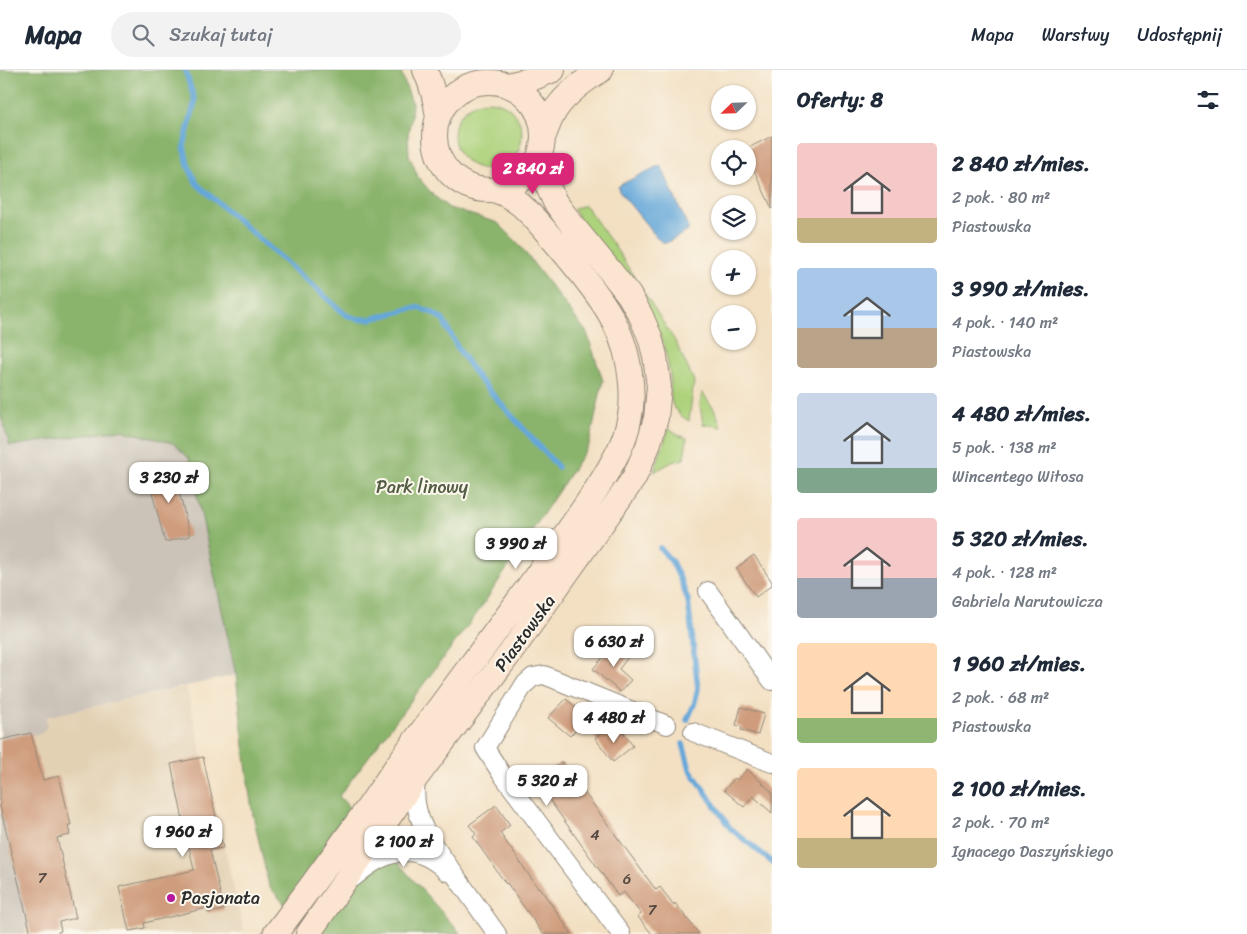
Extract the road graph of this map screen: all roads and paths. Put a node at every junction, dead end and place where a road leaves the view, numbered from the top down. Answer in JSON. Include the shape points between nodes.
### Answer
{"nodes":[{"id":1,"x":425,"y":70,"type":"edge"},
{"id":2,"x":553,"y":70,"type":"edge"},
{"id":3,"x":601,"y":70,"type":"edge"},
{"id":4,"x":492,"y":79,"type":"edge"},
{"id":5,"x":438,"y":118,"type":"junction"},
{"id":6,"x":542,"y":146,"type":"junction"},
{"id":7,"x":493,"y":190,"type":"junction"},
{"id":8,"x":708,"y":591,"type":"dead end"},
{"id":9,"x":772,"y":681,"type":"edge"},
{"id":10,"x":667,"y":725,"type":"dead end"},
{"id":11,"x":692,"y":732,"type":"dead end"},
{"id":12,"x":772,"y":763,"type":"edge"},
{"id":13,"x":416,"y":778,"type":"junction"},
{"id":14,"x":336,"y":893,"type":"junction"},
{"id":15,"x":470,"y":895,"type":"junction"},
{"id":16,"x":275,"y":934,"type":"edge"},
{"id":17,"x":308,"y":934,"type":"edge"},
{"id":18,"x":497,"y":934,"type":"edge"},
{"id":19,"x":621,"y":934,"type":"edge"}],
"edges":[{"from":1,"to":5,"type":"main road"},
{"from":2,"to":4,"type":"main road","via":[[528,80]]},
{"from":3,"to":6,"type":"main road","via":[[564,99],[553,115]]},
{"from":4,"to":5,"type":"main road","via":[[462,88],[448,101]]},
{"from":4,"to":6,"type":"main road","via":[[523,93],[534,106],[542,121]]},
{"from":5,"to":7,"type":"main road","via":[[436,146],[449,172],[474,188]]},
{"from":6,"to":7,"type":"main road","via":[[535,164],[522,179]]},
{"from":6,"to":13,"type":"main road","name":"Piastowska","via":[[542,171],[555,202],[629,295],[650,337],[659,387],[656,418],[634,478],[511,652]]},
{"from":7,"to":16,"type":"main road","name":"Piastowska","via":[[508,195],[526,210],[608,309],[626,350],[630,369],[630,419],[615,459],[589,501]]},
{"from":8,"to":9,"type":"street"},
{"from":10,"to":19,"type":"street","via":[[544,675],[533,677],[524,685],[485,748]]},
{"from":11,"to":12,"type":"street"},
{"from":13,"to":14,"type":"main road","name":"Piastowska"},
{"from":13,"to":15,"type":"street","via":[[415,799],[423,828]]},
{"from":14,"to":15,"type":"street","via":[[371,864],[386,856],[411,852],[442,867]]},
{"from":14,"to":17,"type":"main road","name":"Piastowska"},
{"from":15,"to":18,"type":"street"}]}
